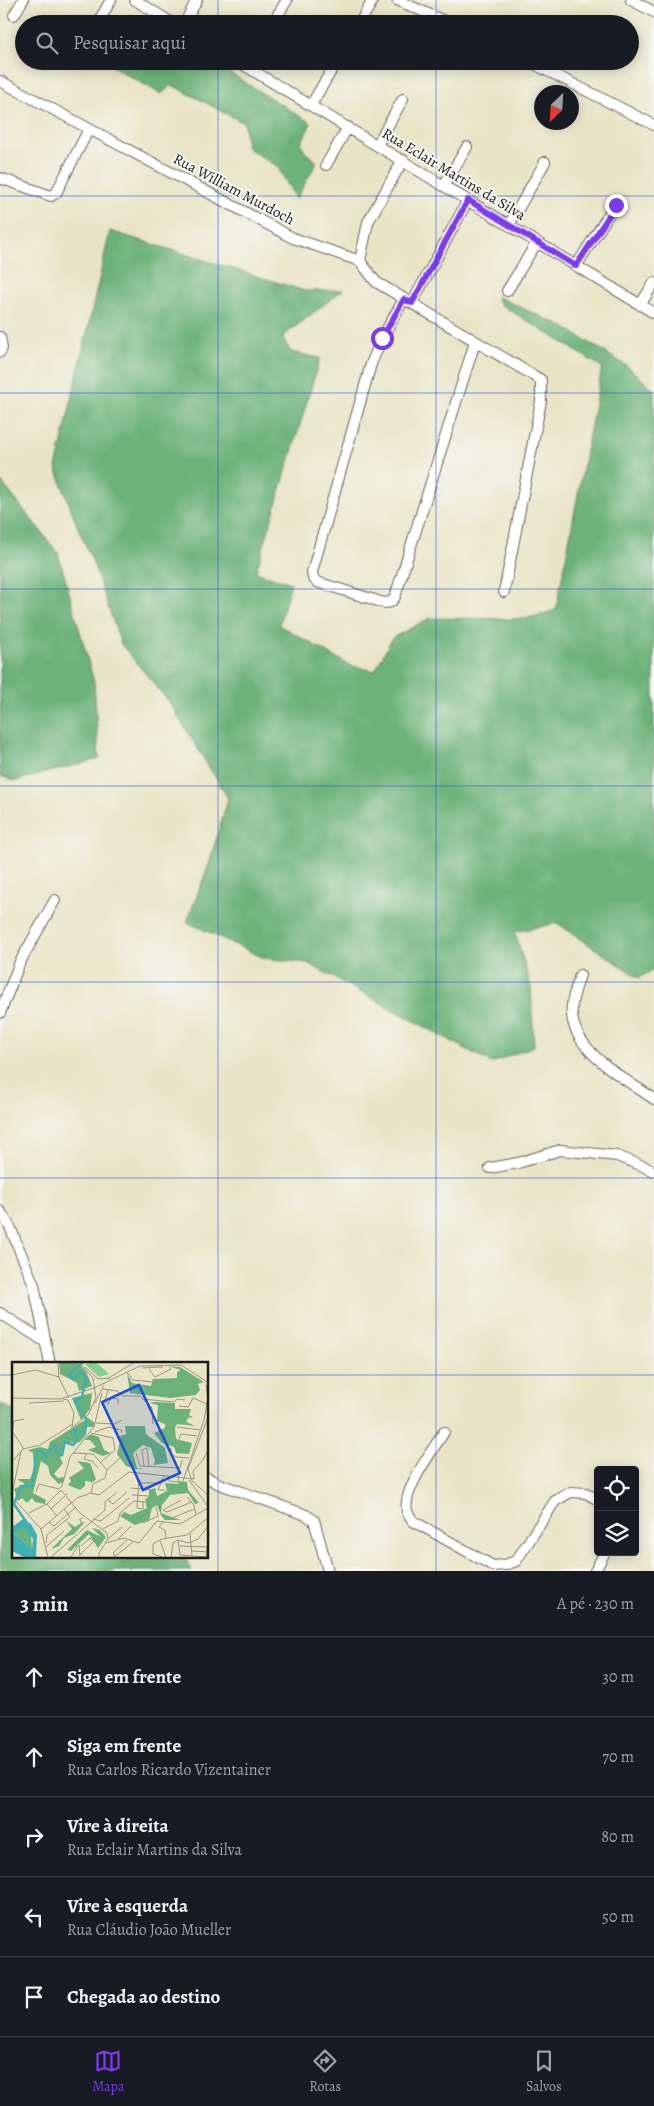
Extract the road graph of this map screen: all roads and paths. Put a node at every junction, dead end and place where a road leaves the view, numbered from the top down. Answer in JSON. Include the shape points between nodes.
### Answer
{"nodes":[{"id":1,"x":23,"y":0,"type":"edge"},
{"id":2,"x":111,"y":0,"type":"edge"},
{"id":3,"x":135,"y":0,"type":"edge"},
{"id":4,"x":197,"y":0,"type":"edge"},
{"id":5,"x":287,"y":0,"type":"edge"},
{"id":6,"x":373,"y":0,"type":"edge"},
{"id":7,"x":396,"y":0,"type":"edge"},
{"id":8,"x":631,"y":0,"type":"edge"},
{"id":9,"x":654,"y":12,"type":"edge"},
{"id":10,"x":14,"y":15,"type":"dead end"},
{"id":11,"x":102,"y":15,"type":"edge"},
{"id":12,"x":159,"y":15,"type":"edge"},
{"id":13,"x":189,"y":15,"type":"edge"},
{"id":14,"x":278,"y":15,"type":"edge"},
{"id":15,"x":364,"y":15,"type":"edge"},
{"id":16,"x":430,"y":15,"type":"edge"},
{"id":17,"x":255,"y":70,"type":"edge"},
{"id":18,"x":332,"y":70,"type":"edge"},
{"id":19,"x":546,"y":70,"type":"edge"},
{"id":20,"x":0,"y":81,"type":"edge"},
{"id":21,"x":403,"y":99,"type":"dead end"},
{"id":22,"x":311,"y":105,"type":"junction"},
{"id":23,"x":654,"y":125,"type":"edge"},
{"id":24,"x":348,"y":128,"type":"junction"},
{"id":25,"x":90,"y":129,"type":"junction"},
{"id":26,"x":377,"y":145,"type":"junction"},
{"id":27,"x":466,"y":146,"type":"dead end"},
{"id":28,"x":403,"y":160,"type":"junction"},
{"id":29,"x":545,"y":162,"type":"dead end"},
{"id":30,"x":326,"y":165,"type":"dead end"},
{"id":31,"x":0,"y":178,"type":"edge"},
{"id":32,"x":444,"y":186,"type":"junction"},
{"id":33,"x":468,"y":200,"type":"junction"},
{"id":34,"x":616,"y":205,"type":"dead end"},
{"id":35,"x":509,"y":225,"type":"junction"},
{"id":36,"x":537,"y":242,"type":"junction"},
{"id":37,"x":360,"y":261,"type":"junction"},
{"id":38,"x":576,"y":266,"type":"junction"},
{"id":39,"x":654,"y":283,"type":"edge"},
{"id":40,"x":507,"y":291,"type":"dead end"},
{"id":41,"x":408,"y":301,"type":"junction"},
{"id":42,"x":640,"y":305,"type":"junction"},
{"id":43,"x":654,"y":314,"type":"edge"},
{"id":44,"x":0,"y":337,"type":"edge"},
{"id":45,"x":475,"y":342,"type":"junction"},
{"id":46,"x":0,"y":352,"type":"edge"},
{"id":47,"x":504,"y":592,"type":"dead end"},
{"id":48,"x":55,"y":900,"type":"dead end"},
{"id":49,"x":580,"y":976,"type":"dead end"},
{"id":50,"x":0,"y":1013,"type":"edge"},
{"id":51,"x":654,"y":1100,"type":"edge"},
{"id":52,"x":490,"y":1168,"type":"dead end"},
{"id":53,"x":654,"y":1172,"type":"edge"},
{"id":54,"x":0,"y":1211,"type":"edge"},
{"id":55,"x":0,"y":1313,"type":"edge"},
{"id":56,"x":44,"y":1341,"type":"junction"},
{"id":57,"x":49,"y":1362,"type":"edge"},
{"id":58,"x":444,"y":1432,"type":"dead end"},
{"id":59,"x":209,"y":1479,"type":"edge"},
{"id":60,"x":594,"y":1498,"type":"edge"},
{"id":61,"x":602,"y":1556,"type":"edge"},
{"id":62,"x":328,"y":1571,"type":"edge"},
{"id":63,"x":595,"y":1571,"type":"edge"}],
"edges":[{"from":1,"to":10,"type":"street"},
{"from":2,"to":11,"type":"street"},
{"from":3,"to":12,"type":"street"},
{"from":4,"to":13,"type":"street"},
{"from":5,"to":14,"type":"street"},
{"from":6,"to":15,"type":"street"},
{"from":7,"to":16,"type":"street"},
{"from":8,"to":9,"type":"street"},
{"from":17,"to":22,"type":"street","name":"Rua Eclair Martins da Silva"},
{"from":18,"to":22,"type":"street"},
{"from":19,"to":23,"type":"street"},
{"from":20,"to":25,"type":"street","name":"Rua William Murdoch"},
{"from":21,"to":26,"type":"street"},
{"from":22,"to":24,"type":"street","name":"Rua Eclair Martins da Silva"},
{"from":24,"to":26,"type":"street","name":"Rua Eclair Martins da Silva"},
{"from":24,"to":30,"type":"street"},
{"from":25,"to":31,"type":"street","via":[[51,196]]},
{"from":25,"to":37,"type":"street","name":"Rua William Murdoch","via":[[293,238]]},
{"from":26,"to":28,"type":"street","name":"Rua Eclair Martins da Silva"},
{"from":27,"to":32,"type":"street"},
{"from":28,"to":32,"type":"street","name":"Rua Eclair Martins da Silva"},
{"from":28,"to":37,"type":"street","via":[[368,222]]},
{"from":29,"to":35,"type":"street"},
{"from":32,"to":33,"type":"street","name":"Rua Eclair Martins da Silva"},
{"from":33,"to":35,"type":"street","name":"Rua Eclair Martins da Silva"},
{"from":33,"to":41,"type":"street"},
{"from":34,"to":38,"type":"street"},
{"from":35,"to":36,"type":"street","name":"Rua Eclair Martins da Silva"},
{"from":36,"to":38,"type":"street","name":"Rua Eclair Martins da Silva"},
{"from":36,"to":40,"type":"street"},
{"from":37,"to":41,"type":"street","via":[[376,282]]},
{"from":38,"to":42,"type":"street","name":"Rua Eclair Martins da Silva"},
{"from":39,"to":42,"type":"street"},
{"from":41,"to":45,"type":"street"},
{"from":41,"to":45,"type":"street","via":[[382,338],[371,364],[312,572],[317,582],[384,603],[395,597]]},
{"from":42,"to":43,"type":"street","name":"Rua Eclair Martins da Silva"},
{"from":44,"to":46,"type":"street"},
{"from":45,"to":47,"type":"street","via":[[541,380],[541,401]]},
{"from":48,"to":50,"type":"street","via":[[20,962]]},
{"from":49,"to":51,"type":"street","via":[[572,1006],[576,1034],[598,1060]]},
{"from":52,"to":53,"type":"street","via":[[560,1150],[617,1156]]},
{"from":54,"to":56,"type":"street","via":[[34,1285]]},
{"from":55,"to":56,"type":"street"},
{"from":56,"to":57,"type":"street"},
{"from":58,"to":60,"type":"street","via":[[414,1482],[407,1512],[413,1521],[493,1566],[516,1560],[555,1501],[571,1492],[586,1493]]},
{"from":59,"to":62,"type":"street","via":[[314,1520]]},
{"from":61,"to":63,"type":"street"}]}
